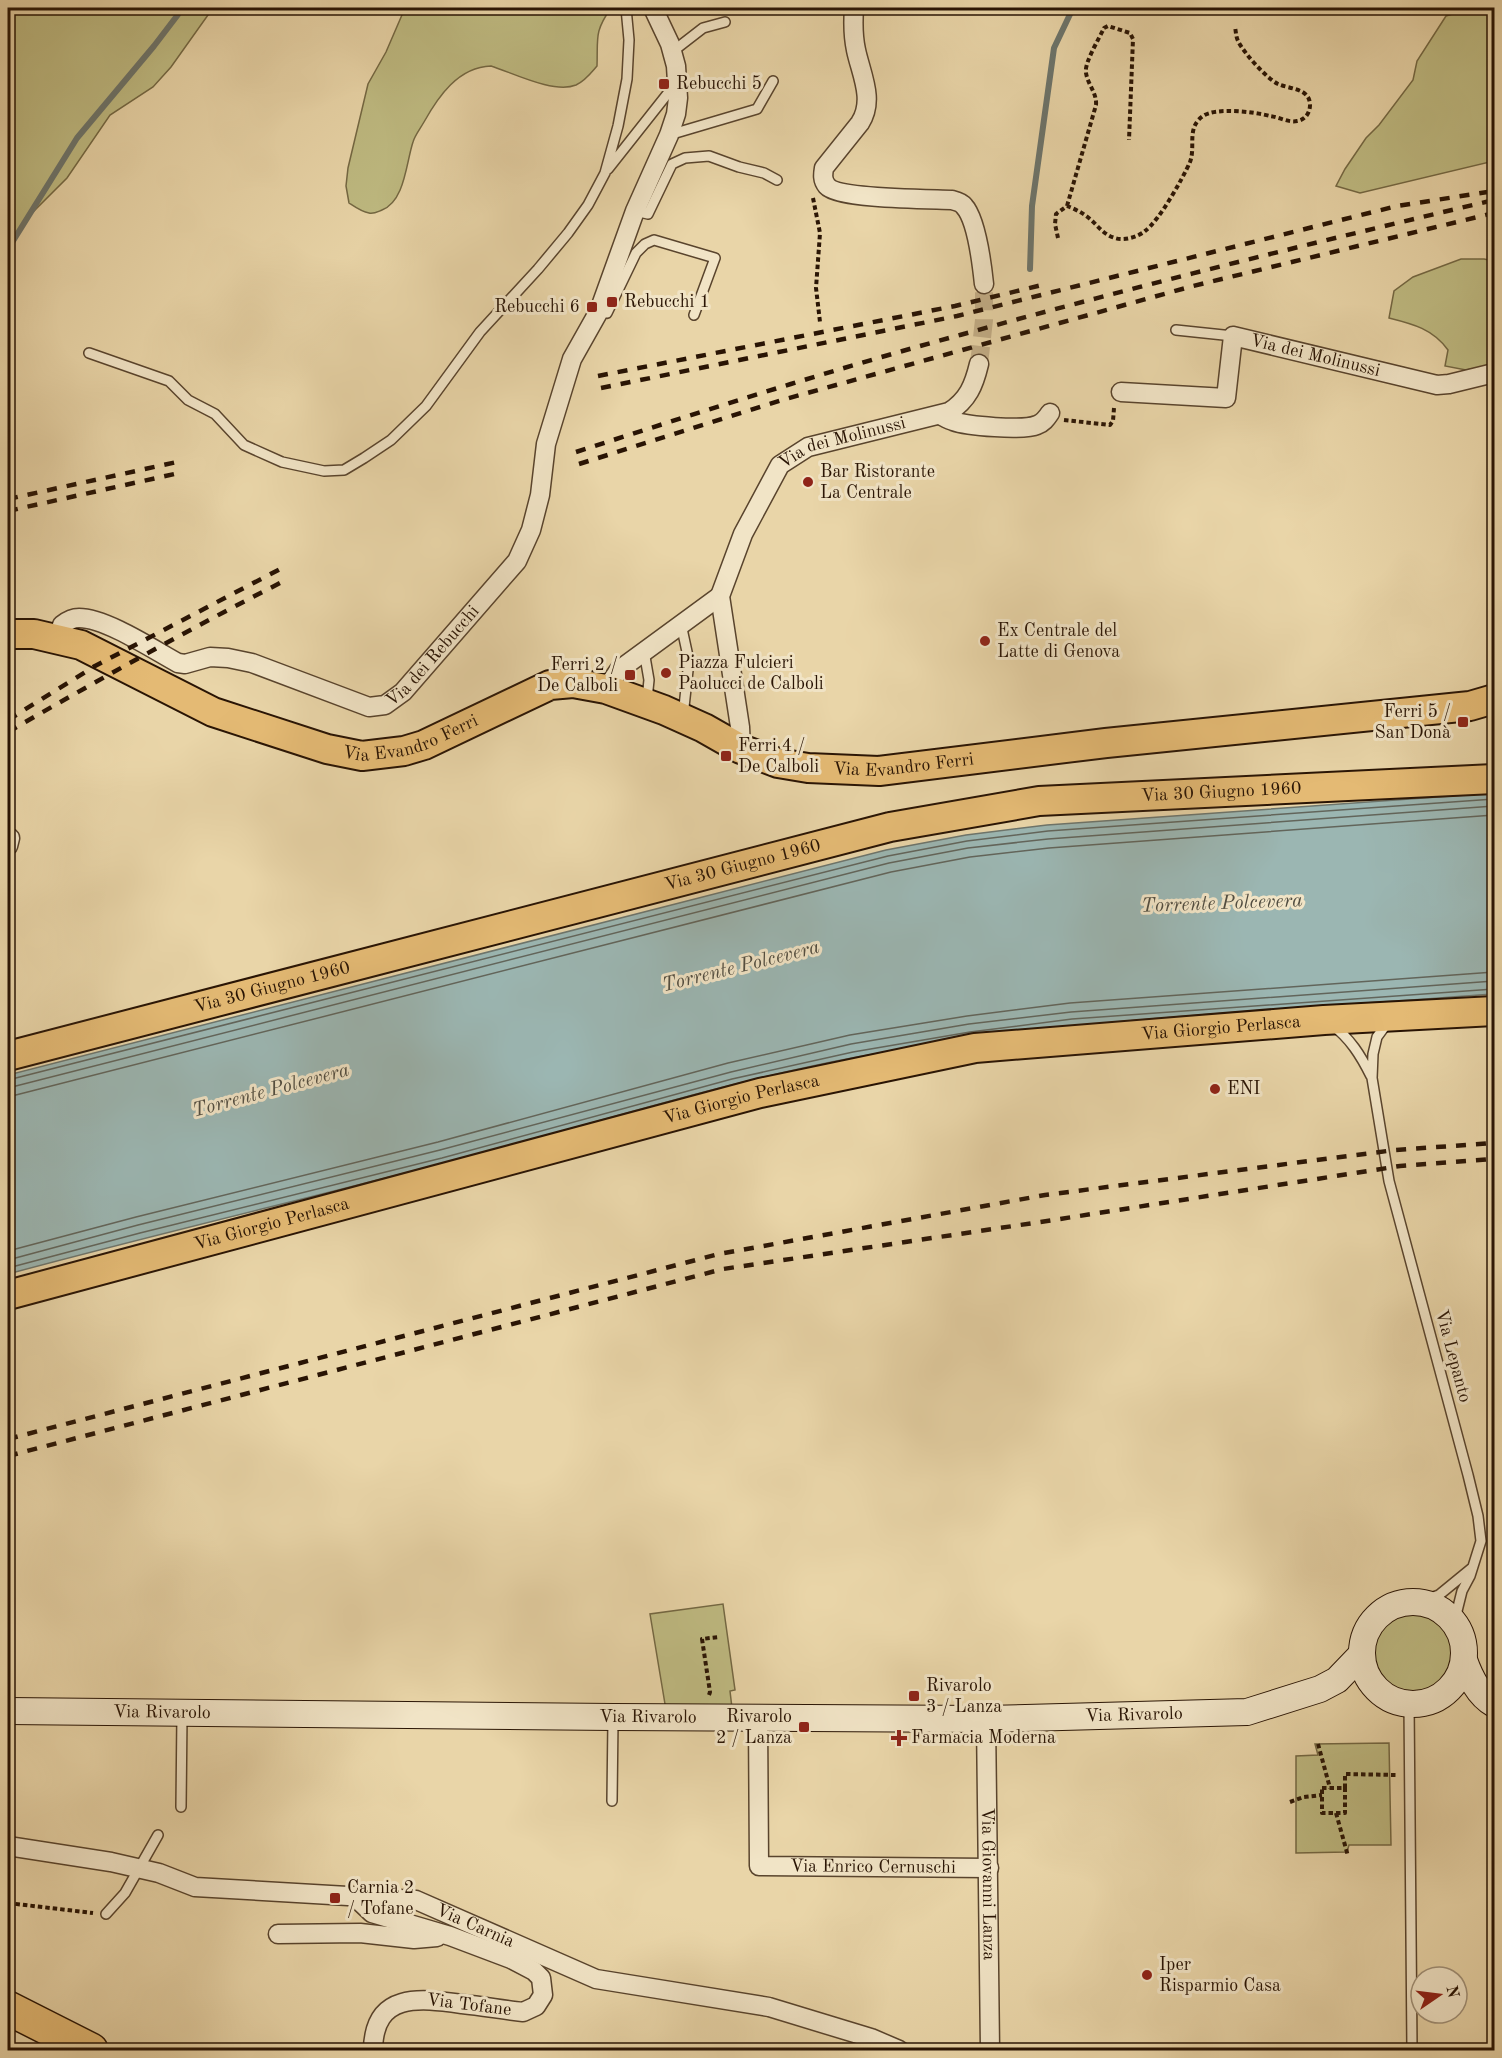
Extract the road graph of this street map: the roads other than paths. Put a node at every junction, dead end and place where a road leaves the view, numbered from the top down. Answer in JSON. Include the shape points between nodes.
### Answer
{"nodes":[{"id":1,"x":626,"y":8,"type":"edge"},
{"id":2,"x":653,"y":8,"type":"edge"},
{"id":3,"x":854,"y":8,"type":"edge"},
{"id":4,"x":725,"y":22,"type":"dead end"},
{"id":5,"x":672,"y":52,"type":"junction"},
{"id":6,"x":678,"y":81,"type":"junction"},
{"id":7,"x":773,"y":81,"type":"dead end"},
{"id":8,"x":669,"y":135,"type":"junction"},
{"id":9,"x":605,"y":173,"type":"junction"},
{"id":10,"x":777,"y":180,"type":"dead end"},
{"id":11,"x":635,"y":211,"type":"junction"},
{"id":12,"x":984,"y":284,"type":"tunnel mouth"},
{"id":13,"x":599,"y":311,"type":"junction"},
{"id":14,"x":694,"y":315,"type":"dead end"},
{"id":15,"x":1176,"y":330,"type":"dead end"},
{"id":16,"x":1233,"y":336,"type":"junction"},
{"id":17,"x":89,"y":353,"type":"dead end"},
{"id":18,"x":979,"y":364,"type":"tunnel mouth"},
{"id":19,"x":1494,"y":373,"type":"edge"},
{"id":20,"x":1121,"y":392,"type":"road end"},
{"id":21,"x":1050,"y":413,"type":"road end"},
{"id":22,"x":940,"y":415,"type":"junction"},
{"id":23,"x":720,"y":596,"type":"junction"},
{"id":24,"x":681,"y":624,"type":"junction"},
{"id":25,"x":8,"y":634,"type":"edge"},
{"id":26,"x":58,"y":640,"type":"junction"},
{"id":27,"x":644,"y":651,"type":"junction"},
{"id":28,"x":606,"y":689,"type":"junction"},
{"id":29,"x":1494,"y":700,"type":"edge"},
{"id":30,"x":647,"y":704,"type":"junction"},
{"id":31,"x":683,"y":718,"type":"junction"},
{"id":32,"x":741,"y":749,"type":"junction"},
{"id":33,"x":1494,"y":779,"type":"edge"},
{"id":34,"x":1494,"y":1011,"type":"edge"},
{"id":35,"x":1394,"y":1016,"type":"junction"},
{"id":36,"x":1324,"y":1020,"type":"junction"},
{"id":37,"x":8,"y":1056,"type":"edge"},
{"id":38,"x":1372,"y":1078,"type":"junction"},
{"id":39,"x":8,"y":1295,"type":"edge"},
{"id":40,"x":1474,"y":1566,"type":"junction"},
{"id":41,"x":1420,"y":1602,"type":"junction"},
{"id":42,"x":1454,"y":1623,"type":"junction"},
{"id":43,"x":1362,"y":1654,"type":"junction"},
{"id":44,"x":1464,"y":1660,"type":"junction"},
{"id":45,"x":1320,"y":1689,"type":"junction"},
{"id":46,"x":1380,"y":1691,"type":"junction"},
{"id":47,"x":1442,"y":1695,"type":"junction"},
{"id":48,"x":1492,"y":1703,"type":"edge"},
{"id":49,"x":1409,"y":1704,"type":"junction"},
{"id":50,"x":8,"y":1711,"type":"edge"},
{"id":51,"x":182,"y":1713,"type":"junction"},
{"id":52,"x":613,"y":1717,"type":"junction"},
{"id":53,"x":758,"y":1718,"type":"junction"},
{"id":54,"x":986,"y":1719,"type":"junction"},
{"id":55,"x":612,"y":1801,"type":"dead end"},
{"id":56,"x":181,"y":1807,"type":"dead end"},
{"id":57,"x":158,"y":1835,"type":"dead end"},
{"id":58,"x":8,"y":1846,"type":"edge"},
{"id":59,"x":138,"y":1868,"type":"junction"},
{"id":60,"x":989,"y":1868,"type":"junction"},
{"id":61,"x":354,"y":1896,"type":"junction"},
{"id":62,"x":106,"y":1914,"type":"road end"},
{"id":63,"x":278,"y":1934,"type":"dead end"},
{"id":64,"x":450,"y":1936,"type":"junction"},
{"id":65,"x":8,"y":2008,"type":"edge"},
{"id":66,"x":91,"y":2050,"type":"edge"},
{"id":67,"x":373,"y":2050,"type":"edge"},
{"id":68,"x":899,"y":2050,"type":"edge"},
{"id":69,"x":990,"y":2050,"type":"edge"},
{"id":70,"x":1412,"y":2050,"type":"edge"}],
"edges":[{"from":1,"to":9,"type":"lane","via":[[627,79]]},
{"from":2,"to":5,"type":"street","name":"Via dei Rebucchi"},
{"from":3,"to":12,"type":"street","via":[[853,30],[867,106],[860,123],[827,164],[823,172],[825,184],[836,191],[863,196],[952,200],[963,205],[978,244]]},
{"from":4,"to":5,"type":"lane","via":[[703,28]]},
{"from":5,"to":6,"type":"street","name":"Via dei Rebucchi"},
{"from":6,"to":8,"type":"street","name":"Via dei Rebucchi","via":[[676,114]]},
{"from":6,"to":9,"type":"lane"},
{"from":7,"to":8,"type":"lane","via":[[757,109]]},
{"from":8,"to":11,"type":"street","name":"Via dei Rebucchi"},
{"from":9,"to":17,"type":"lane","via":[[568,233],[480,332],[426,406],[391,440],[344,470],[324,471],[282,462],[244,445],[214,414],[188,400],[169,381]]},
{"from":10,"to":11,"type":"lane","via":[[709,156],[686,158],[672,164],[648,214]]},
{"from":11,"to":13,"type":"street","name":"Via dei Rebucchi"},
{"from":13,"to":14,"type":"lane","name":"Via dei Rebucchi","via":[[607,313],[636,253],[654,240],[715,258]]},
{"from":13,"to":26,"type":"street","name":"Via dei Rebucchi","via":[[572,360],[546,444],[531,530],[517,561],[394,701],[369,707],[252,663],[228,658],[178,663],[108,625],[80,618],[62,625]]},
{"from":15,"to":16,"type":"lane"},
{"from":16,"to":19,"type":"street","name":"Via dei Molinussi","via":[[1437,385]]},
{"from":16,"to":20,"type":"street","name":"Via dei Molinussi","via":[[1226,399]]},
{"from":18,"to":22,"type":"street","name":"Via dei Molinussi","via":[[965,400]]},
{"from":21,"to":22,"type":"street","via":[[1039,425],[1026,428],[953,422]]},
{"from":22,"to":23,"type":"street","name":"Via dei Molinussi","via":[[808,447],[780,465],[742,534]]},
{"from":23,"to":24,"type":"street"},
{"from":23,"to":32,"type":"street"},
{"from":24,"to":27,"type":"street"},
{"from":24,"to":31,"type":"lane","via":[[689,661]]},
{"from":25,"to":26,"type":"main road","name":"Via Evandro Ferri","via":[[34,634]]},
{"from":26,"to":28,"type":"main road","name":"Via Evandro Ferri","via":[[81,645],[213,712],[327,749],[363,756],[404,751],[424,744],[550,685],[573,683]]},
{"from":27,"to":28,"type":"street","via":[[619,670]]},
{"from":27,"to":30,"type":"lane","via":[[650,680]]},
{"from":28,"to":30,"type":"main road","name":"Via Evandro Ferri"},
{"from":29,"to":32,"type":"main road","name":"Via Evandro Ferri","via":[[1470,706],[1106,743],[879,771],[778,764]]},
{"from":30,"to":31,"type":"main road","name":"Via Evandro Ferri"},
{"from":31,"to":32,"type":"main road","name":"Via Evandro Ferri"},
{"from":33,"to":37,"type":"main road","name":"Via 30 Giugno 1960","via":[[1039,801],[890,827]]},
{"from":34,"to":35,"type":"main road","name":"Via Giorgio Perlasca"},
{"from":35,"to":36,"type":"main road","name":"Via Giorgio Perlasca"},
{"from":35,"to":38,"type":"lane","via":[[1377,1037]]},
{"from":36,"to":38,"type":"lane","via":[[1349,1040]]},
{"from":36,"to":39,"type":"main road","name":"Via Giorgio Perlasca","via":[[975,1048],[941,1055],[760,1093]]},
{"from":38,"to":40,"type":"lane","name":"Via Lepanto","via":[[1389,1180],[1478,1516],[1481,1541]]},
{"from":40,"to":41,"type":"lane","via":[[1439,1595]]},
{"from":40,"to":42,"type":"lane","via":[[1462,1591]]},
{"from":41,"to":42,"type":"main road","via":[[1445,1612]]},
{"from":41,"to":43,"type":"main road","name":"Via Rivarolo","via":[[1391,1606],[1379,1615],[1364,1639]]},
{"from":42,"to":44,"type":"main road","via":[[1461,1634]]},
{"from":43,"to":45,"type":"main road","name":"Via Rivarolo","via":[[1337,1680]]},
{"from":43,"to":46,"type":"main road","via":[[1370,1681]]},
{"from":44,"to":47,"type":"main road","via":[[1453,1686]]},
{"from":44,"to":48,"type":"main road","via":[[1471,1678]]},
{"from":45,"to":46,"type":"main road","name":"Via Rivarolo"},
{"from":45,"to":54,"type":"main road","name":"Via Rivarolo","via":[[1247,1712]]},
{"from":46,"to":49,"type":"main road","name":"Via Rivarolo","via":[[1388,1698]]},
{"from":47,"to":48,"type":"main road"},
{"from":47,"to":49,"type":"main road","via":[[1421,1704]]},
{"from":49,"to":70,"type":"lane"},
{"from":50,"to":51,"type":"main road","name":"Via Rivarolo"},
{"from":51,"to":52,"type":"main road","name":"Via Rivarolo"},
{"from":51,"to":56,"type":"lane"},
{"from":52,"to":53,"type":"main road","name":"Via Rivarolo"},
{"from":52,"to":55,"type":"lane"},
{"from":53,"to":54,"type":"main road","name":"Via Rivarolo"},
{"from":53,"to":60,"type":"street","name":"Via Enrico Cernuschi","via":[[759,1866]]},
{"from":54,"to":60,"type":"street","name":"Via Giovanni Lanza"},
{"from":57,"to":59,"type":"lane"},
{"from":58,"to":59,"type":"street","name":"Via Carnia"},
{"from":59,"to":61,"type":"street","name":"Via Carnia","via":[[195,1887]]},
{"from":59,"to":62,"type":"lane","via":[[125,1893]]},
{"from":60,"to":69,"type":"street","name":"Via Giovanni Lanza"},
{"from":61,"to":64,"type":"street","name":"Via Tofane","via":[[372,1913]]},
{"from":61,"to":68,"type":"street","name":"Via Carnia","via":[[416,1900],[596,1979],[769,2007]]},
{"from":63,"to":64,"type":"street","name":"Via Tofane","via":[[360,1933],[414,1939]]},
{"from":64,"to":67,"type":"street","name":"Via Tofane","via":[[534,1971],[543,1984],[540,2001],[523,2012],[432,1999],[406,2001],[383,2015],[375,2030]]},
{"from":65,"to":66,"type":"highway"}]}
